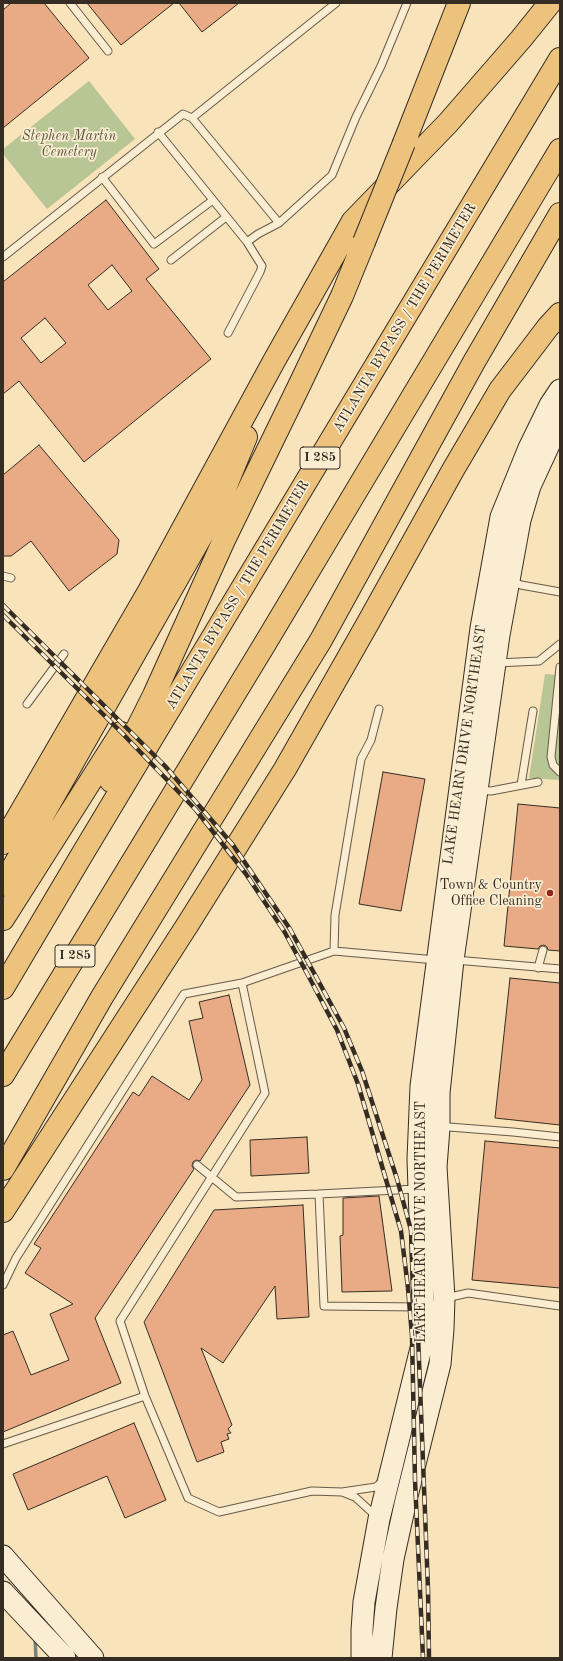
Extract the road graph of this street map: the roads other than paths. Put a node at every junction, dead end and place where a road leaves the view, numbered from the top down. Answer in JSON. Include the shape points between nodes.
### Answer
{"nodes":[{"id":1,"x":70,"y":3,"type":"edge"},
{"id":2,"x":336,"y":3,"type":"edge"},
{"id":3,"x":407,"y":3,"type":"edge"},
{"id":4,"x":459,"y":3,"type":"edge"},
{"id":5,"x":550,"y":3,"type":"edge"},
{"id":6,"x":108,"y":50,"type":"dead end"},
{"id":7,"x":560,"y":59,"type":"edge"},
{"id":8,"x":192,"y":118,"type":"junction"},
{"id":9,"x":158,"y":132,"type":"junction"},
{"id":10,"x":560,"y":150,"type":"edge"},
{"id":11,"x":102,"y":177,"type":"junction"},
{"id":12,"x":213,"y":200,"type":"junction"},
{"id":13,"x":560,"y":214,"type":"edge"},
{"id":14,"x":226,"y":217,"type":"junction"},
{"id":15,"x":279,"y":223,"type":"junction"},
{"id":16,"x":247,"y":242,"type":"junction"},
{"id":17,"x":3,"y":257,"type":"edge"},
{"id":18,"x":171,"y":260,"type":"dead end"},
{"id":19,"x":560,"y":314,"type":"edge"},
{"id":20,"x":228,"y":333,"type":"dead end"},
{"id":21,"x":274,"y":361,"type":"junction"},
{"id":22,"x":560,"y":390,"type":"edge"},
{"id":23,"x":560,"y":421,"type":"edge"},
{"id":24,"x":3,"y":576,"type":"edge"},
{"id":25,"x":11,"y":578,"type":"dead end"},
{"id":26,"x":509,"y":580,"type":"junction"},
{"id":27,"x":560,"y":592,"type":"edge"},
{"id":28,"x":368,"y":623,"type":"junction"},
{"id":29,"x":560,"y":644,"type":"edge"},
{"id":30,"x":176,"y":645,"type":"junction"},
{"id":31,"x":64,"y":654,"type":"dead end"},
{"id":32,"x":495,"y":664,"type":"junction"},
{"id":33,"x":560,"y":667,"type":"edge"},
{"id":34,"x":27,"y":704,"type":"dead end"},
{"id":35,"x":379,"y":708,"type":"dead end"},
{"id":36,"x":533,"y":711,"type":"dead end"},
{"id":37,"x":560,"y":772,"type":"edge"},
{"id":38,"x":538,"y":782,"type":"dead end"},
{"id":39,"x":521,"y":785,"type":"junction"},
{"id":40,"x":477,"y":789,"type":"junction"},
{"id":41,"x":3,"y":843,"type":"edge"},
{"id":42,"x":80,"y":858,"type":"junction"},
{"id":43,"x":3,"y":885,"type":"edge"},
{"id":44,"x":3,"y":919,"type":"edge"},
{"id":45,"x":543,"y":950,"type":"dead end"},
{"id":46,"x":334,"y":951,"type":"junction"},
{"id":47,"x":445,"y":960,"type":"junction"},
{"id":48,"x":538,"y":968,"type":"junction"},
{"id":49,"x":560,"y":969,"type":"edge"},
{"id":50,"x":242,"y":984,"type":"junction"},
{"id":51,"x":3,"y":988,"type":"edge"},
{"id":52,"x":3,"y":1075,"type":"edge"},
{"id":53,"x":439,"y":1128,"type":"junction"},
{"id":54,"x":560,"y":1137,"type":"edge"},
{"id":55,"x":197,"y":1165,"type":"dead end"},
{"id":56,"x":3,"y":1168,"type":"edge"},
{"id":57,"x":213,"y":1177,"type":"junction"},
{"id":58,"x":3,"y":1180,"type":"edge"},
{"id":59,"x":419,"y":1189,"type":"junction"},
{"id":60,"x":319,"y":1194,"type":"junction"},
{"id":61,"x":3,"y":1211,"type":"edge"},
{"id":62,"x":3,"y":1285,"type":"edge"},
{"id":63,"x":444,"y":1298,"type":"junction"},
{"id":64,"x":560,"y":1306,"type":"edge"},
{"id":65,"x":422,"y":1307,"type":"junction"},
{"id":66,"x":145,"y":1396,"type":"junction"},
{"id":67,"x":3,"y":1444,"type":"edge"},
{"id":68,"x":388,"y":1475,"type":"junction"},
{"id":69,"x":342,"y":1492,"type":"junction"},
{"id":70,"x":379,"y":1519,"type":"junction"},
{"id":71,"x":3,"y":1556,"type":"edge"},
{"id":72,"x":3,"y":1592,"type":"edge"},
{"id":73,"x":65,"y":1658,"type":"edge"},
{"id":74,"x":93,"y":1658,"type":"edge"},
{"id":75,"x":362,"y":1658,"type":"edge"},
{"id":76,"x":381,"y":1658,"type":"edge"}],
"edges":[{"from":1,"to":6,"type":"lane"},
{"from":2,"to":8,"type":"lane"},
{"from":3,"to":15,"type":"lane","via":[[332,175]]},
{"from":4,"to":30,"type":"highway","bridge":true,"via":[[339,303]]},
{"from":5,"to":21,"type":"highway","via":[[448,123],[353,221]]},
{"from":7,"to":42,"type":"highway","name":"ATLANTA BYPASS / THE PERIMETER","number":"I 285"},
{"from":8,"to":9,"type":"lane","via":[[183,114]]},
{"from":8,"to":15,"type":"lane"},
{"from":9,"to":11,"type":"lane"},
{"from":9,"to":12,"type":"lane"},
{"from":10,"to":52,"type":"highway","number":"I 285"},
{"from":11,"to":12,"type":"lane","via":[[154,244]]},
{"from":11,"to":17,"type":"lane"},
{"from":12,"to":14,"type":"lane"},
{"from":13,"to":56,"type":"highway","via":[[470,369],[322,640],[102,997]]},
{"from":14,"to":16,"type":"lane"},
{"from":14,"to":18,"type":"lane"},
{"from":15,"to":16,"type":"lane"},
{"from":16,"to":20,"type":"lane","via":[[262,266]]},
{"from":19,"to":28,"type":"highway","via":[[500,390]]},
{"from":21,"to":41,"type":"highway","via":[[149,590]]},
{"from":21,"to":43,"type":"highway","via":[[215,512]]},
{"from":22,"to":47,"type":"street","name":"LAKE HEARN DRIVE NORTHEAST","via":[[529,448],[501,517],[480,628]]},
{"from":23,"to":26,"type":"street","name":"LAKE HEARN DRIVE NORTHEAST","via":[[530,486],[520,520]]},
{"from":24,"to":25,"type":"lane"},
{"from":26,"to":27,"type":"lane"},
{"from":26,"to":32,"type":"street","name":"LAKE HEARN DRIVE NORTHEAST"},
{"from":28,"to":58,"type":"highway"},
{"from":28,"to":61,"type":"highway","via":[[280,776]]},
{"from":29,"to":32,"type":"lane","via":[[539,661]]},
{"from":30,"to":42,"type":"highway","via":[[154,695],[88,826]]},
{"from":30,"to":44,"type":"highway"},
{"from":31,"to":34,"type":"lane"},
{"from":32,"to":40,"type":"street","name":"LAKE HEARN DRIVE NORTHEAST"},
{"from":33,"to":37,"type":"lane","via":[[551,757],[553,765]]},
{"from":35,"to":46,"type":"lane","via":[[371,740],[361,759],[335,915]]},
{"from":36,"to":39,"type":"lane"},
{"from":38,"to":39,"type":"lane"},
{"from":39,"to":40,"type":"lane","via":[[491,791]]},
{"from":40,"to":47,"type":"street","name":"LAKE HEARN DRIVE NORTHEAST"},
{"from":42,"to":51,"type":"highway","name":"ATLANTA BYPASS / THE PERIMETER","number":"I 285"},
{"from":45,"to":48,"type":"lane"},
{"from":46,"to":47,"type":"lane"},
{"from":46,"to":50,"type":"lane"},
{"from":47,"to":48,"type":"lane"},
{"from":47,"to":53,"type":"street","name":"LAKE HEARN DRIVE NORTHEAST"},
{"from":47,"to":59,"type":"street","name":"LAKE HEARN DRIVE NORTHEAST","via":[[421,1086]]},
{"from":48,"to":49,"type":"lane"},
{"from":50,"to":57,"type":"lane","via":[[265,1094]]},
{"from":50,"to":62,"type":"lane","via":[[184,994],[20,1251]]},
{"from":53,"to":54,"type":"lane"},
{"from":53,"to":63,"type":"street","name":"LAKE HEARN DRIVE NORTHEAST","via":[[436,1167]]},
{"from":55,"to":57,"type":"lane"},
{"from":57,"to":60,"type":"lane","via":[[236,1197]]},
{"from":57,"to":66,"type":"lane","via":[[120,1321]]},
{"from":59,"to":60,"type":"lane"},
{"from":59,"to":65,"type":"street","name":"LAKE HEARN DRIVE NORTHEAST"},
{"from":60,"to":65,"type":"lane","via":[[324,1306]]},
{"from":63,"to":64,"type":"lane","via":[[468,1293]]},
{"from":63,"to":76,"type":"street","name":"LAKE HEARN DRIVE NORTHEAST","via":[[440,1364],[392,1559]]},
{"from":65,"to":68,"type":"street","name":"LAKE HEARN DRIVE NORTHEAST","via":[[424,1336]]},
{"from":66,"to":67,"type":"lane"},
{"from":66,"to":69,"type":"lane","via":[[188,1498],[219,1512],[312,1491]]},
{"from":68,"to":69,"type":"lane","via":[[376,1487]]},
{"from":68,"to":70,"type":"street","name":"LAKE HEARN DRIVE NORTHEAST"},
{"from":69,"to":70,"type":"lane","via":[[356,1497]]},
{"from":70,"to":75,"type":"street","name":"LAKE HEARN DRIVE NORTHEAST","via":[[364,1602]]},
{"from":71,"to":74,"type":"street"},
{"from":72,"to":73,"type":"street"}]}
